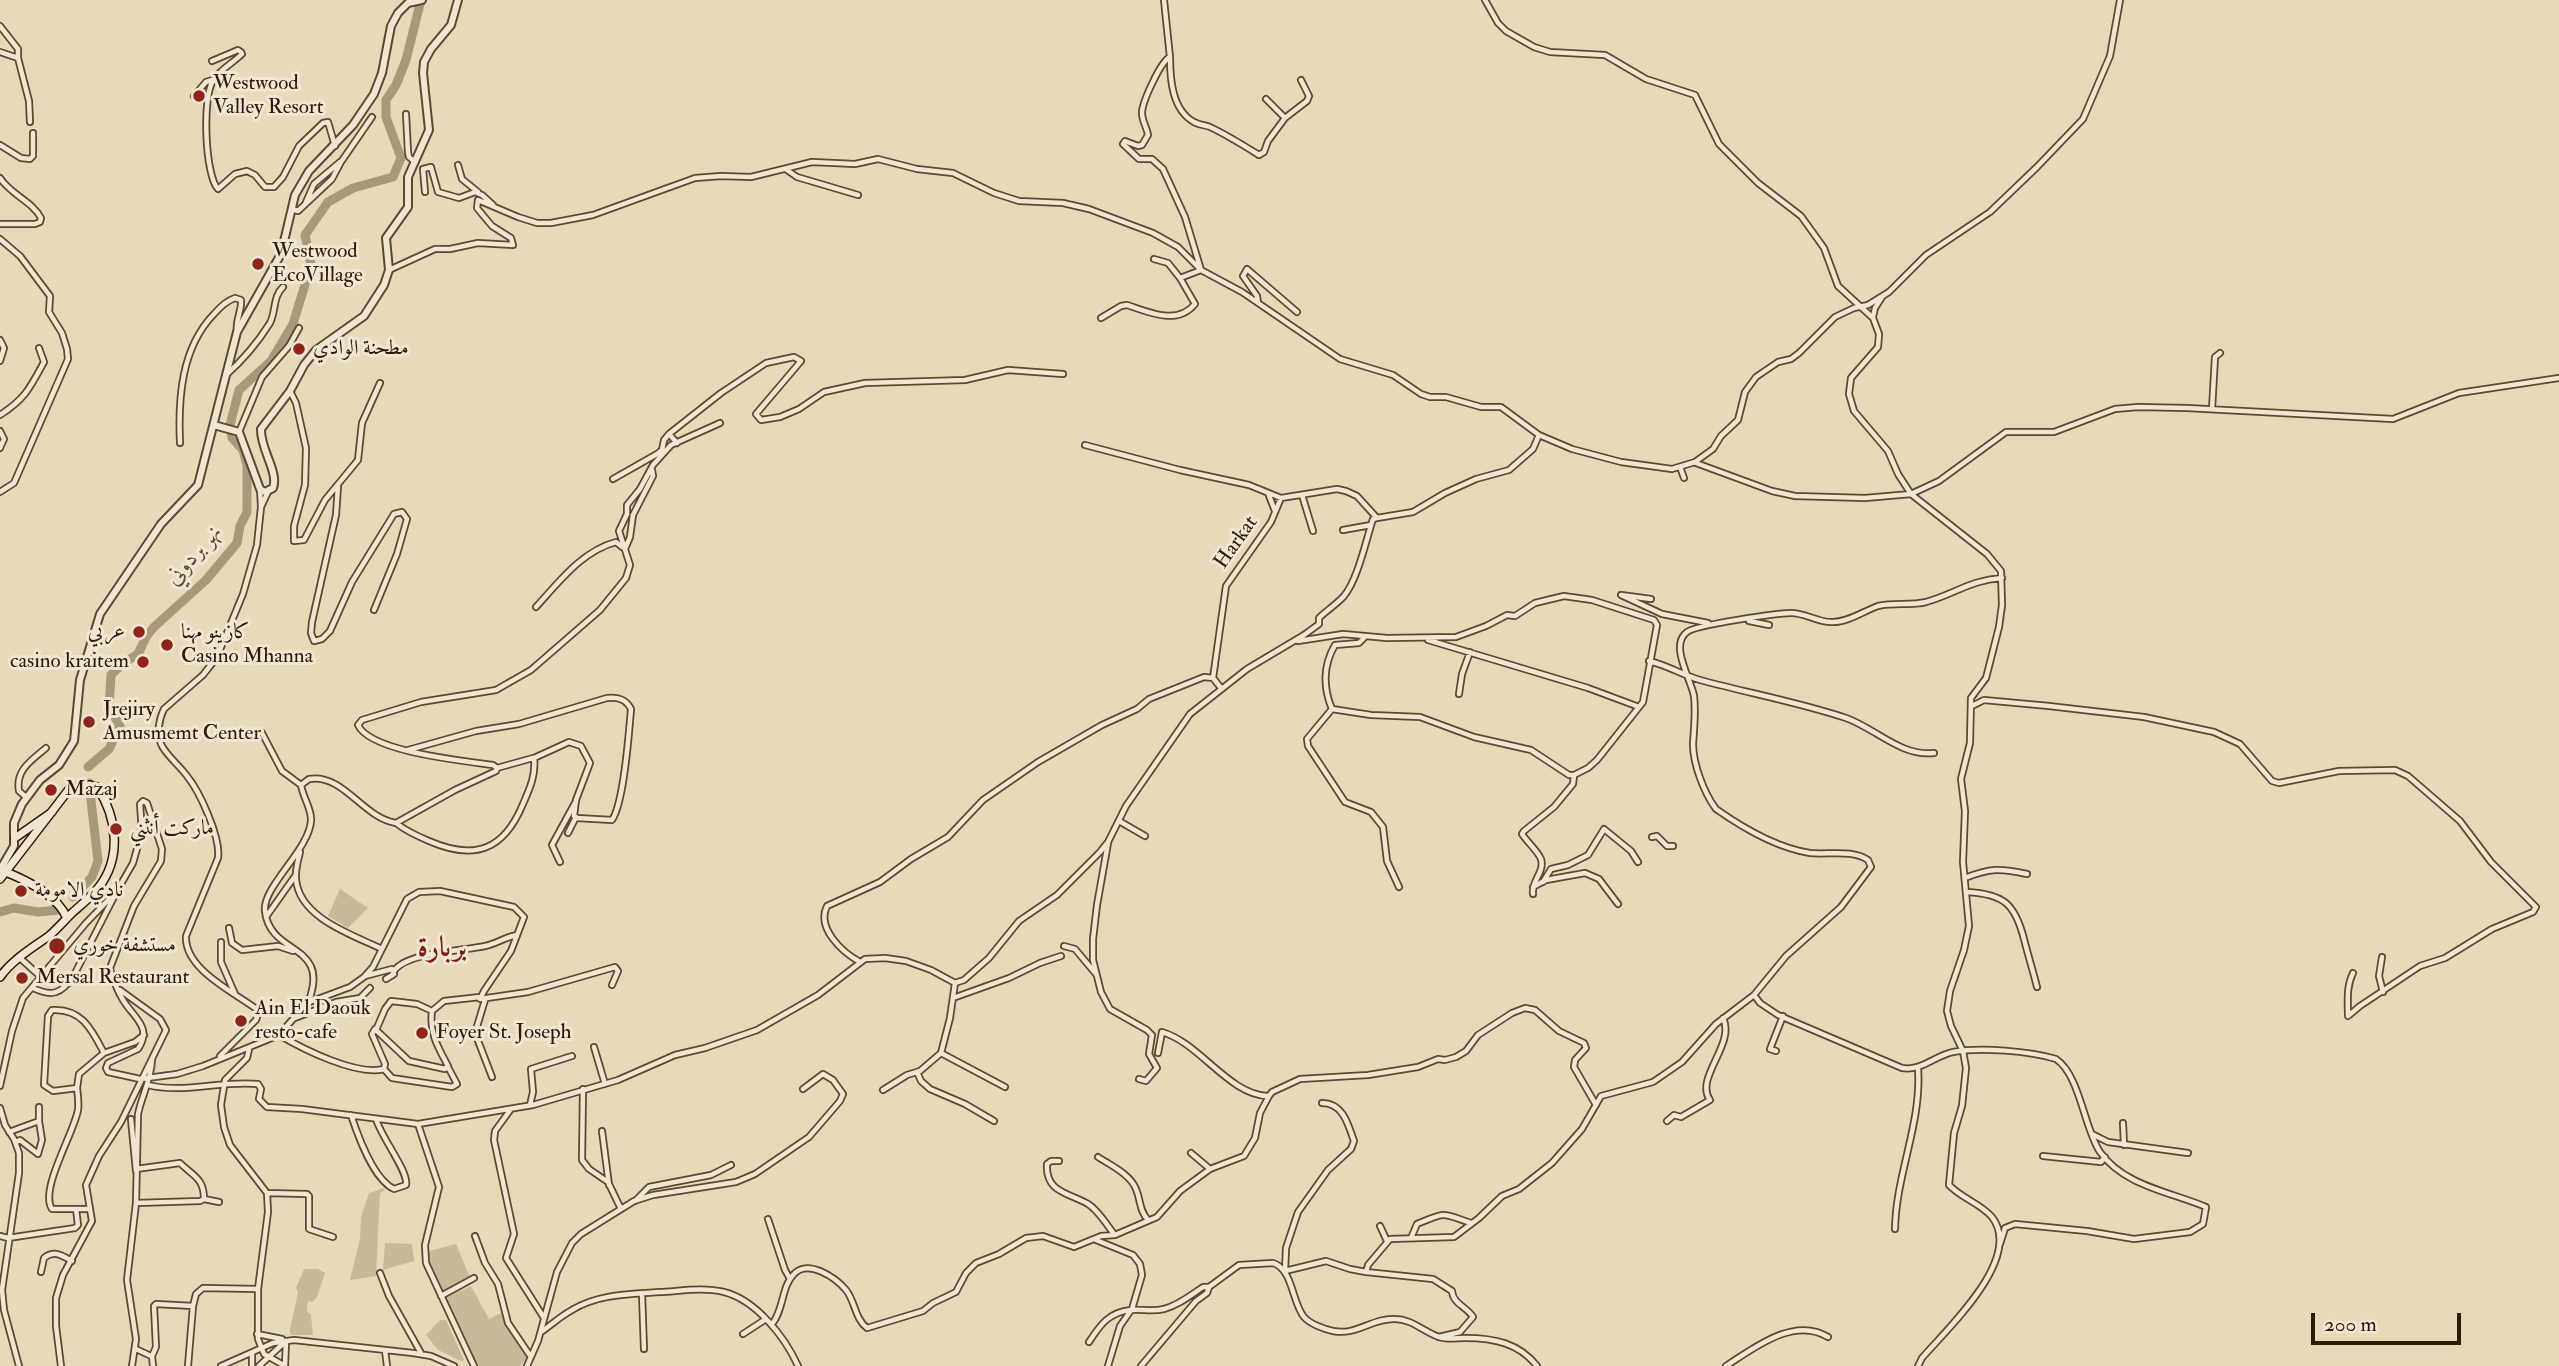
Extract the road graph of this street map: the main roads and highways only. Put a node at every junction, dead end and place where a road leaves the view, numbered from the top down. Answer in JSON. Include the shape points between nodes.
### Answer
{"nodes":[{"id":1,"x":56,"y":810,"type":"junction"},
{"id":2,"x":15,"y":838,"type":"road end"},
{"id":3,"x":2,"y":871,"type":"edge"},
{"id":4,"x":0,"y":879,"type":"edge"},
{"id":5,"x":67,"y":918,"type":"junction"},
{"id":6,"x":0,"y":977,"type":"edge"}],
"edges":[{"from":1,"to":2,"type":"main road"},
{"from":1,"to":3,"type":"main road"},
{"from":1,"to":5,"type":"main road","via":[[70,788],[97,787],[115,835],[111,862],[101,884]]},
{"from":3,"to":4,"type":"main road"},
{"from":3,"to":5,"type":"main road","via":[[37,888],[64,910]]},
{"from":5,"to":6,"type":"main road"}]}
